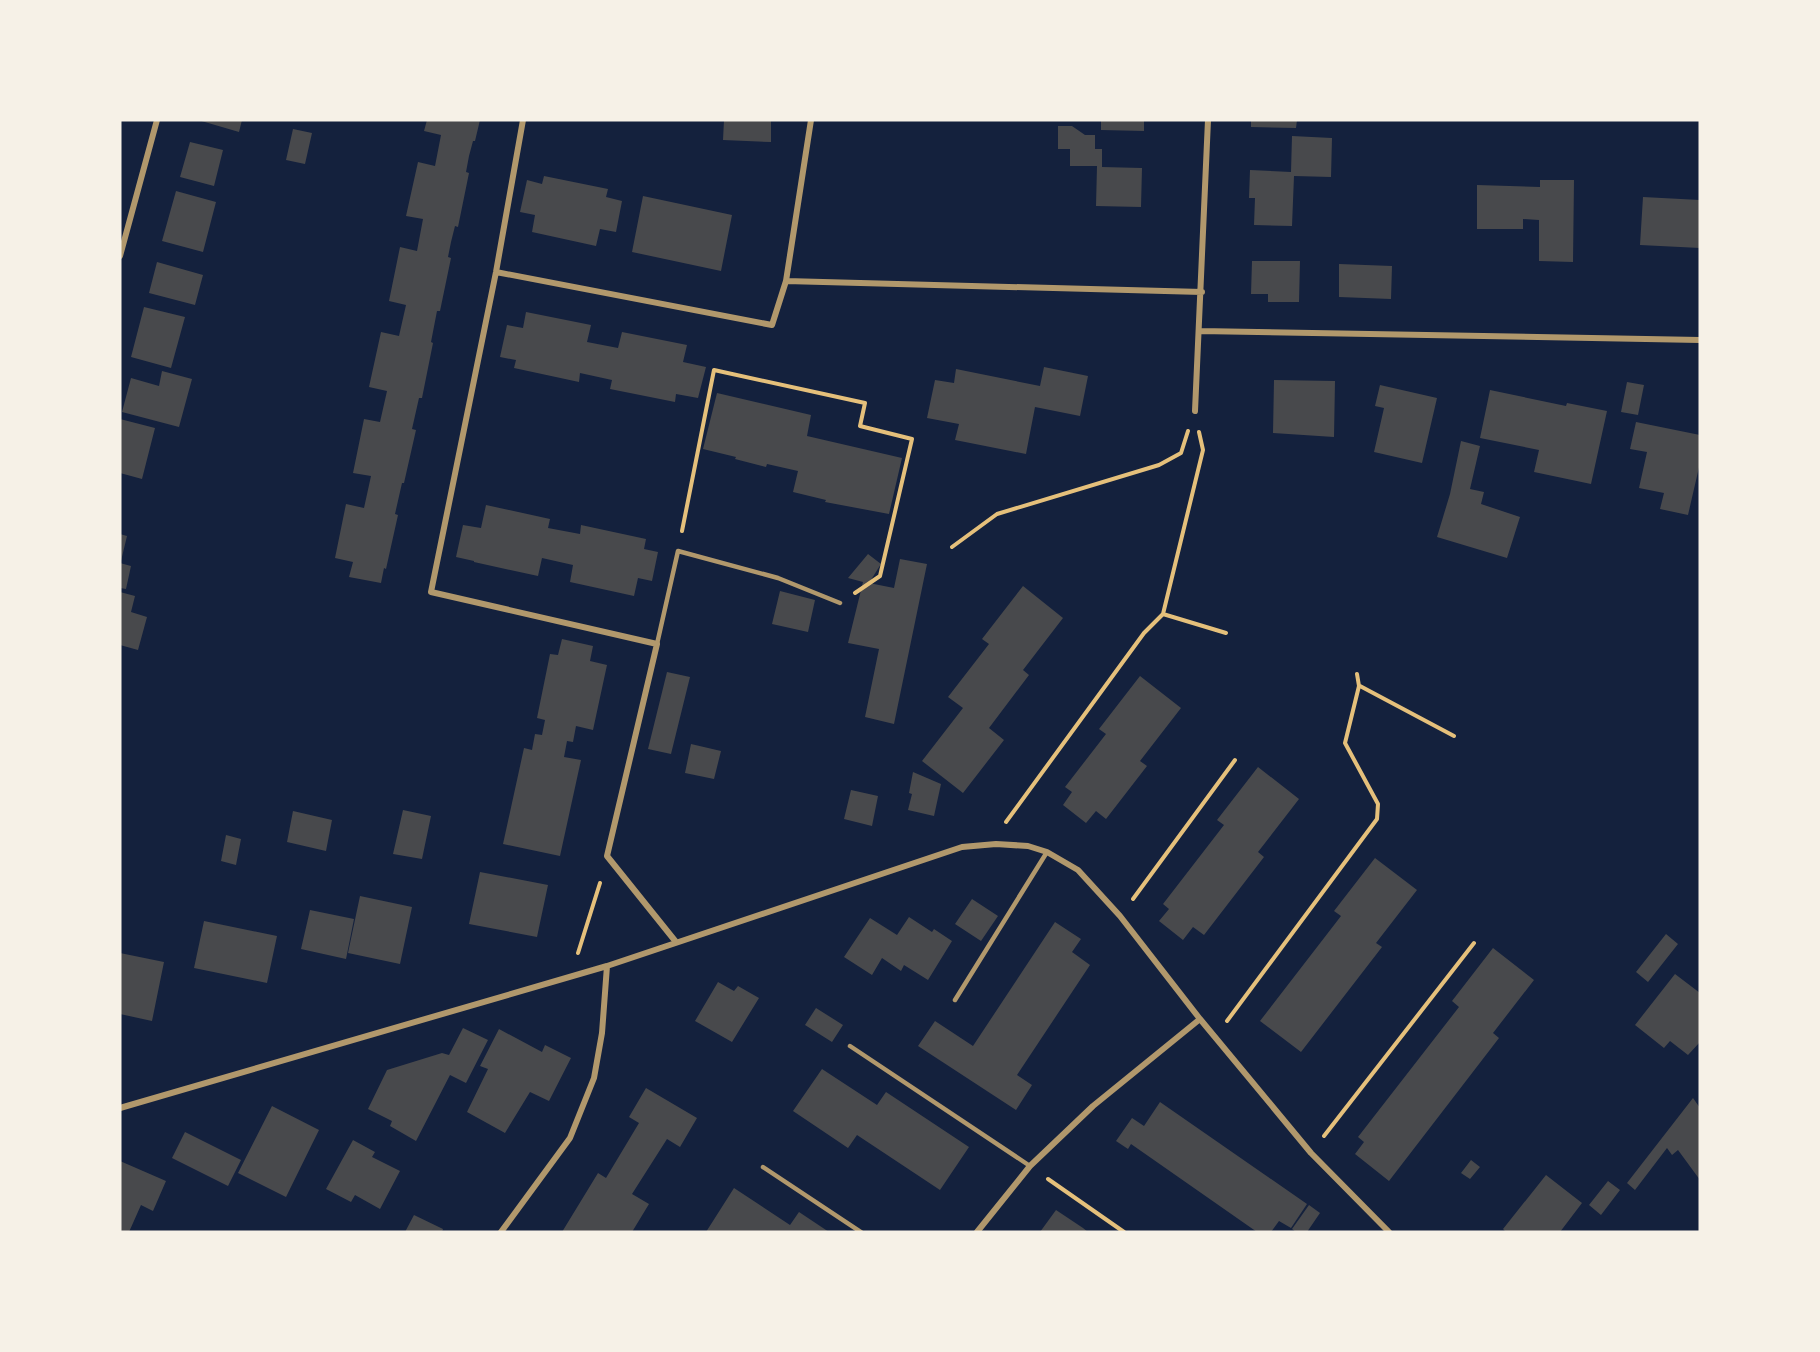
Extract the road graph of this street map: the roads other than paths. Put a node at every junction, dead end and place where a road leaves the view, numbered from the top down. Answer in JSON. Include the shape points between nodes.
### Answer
{"nodes":[{"id":1,"x":157,"y":120,"type":"edge"},
{"id":2,"x":523,"y":120,"type":"edge"},
{"id":3,"x":811,"y":120,"type":"edge"},
{"id":4,"x":1208,"y":120,"type":"edge"},
{"id":5,"x":120,"y":256,"type":"edge"},
{"id":6,"x":496,"y":272,"type":"junction"},
{"id":7,"x":786,"y":281,"type":"junction"},
{"id":8,"x":1202,"y":292,"type":"junction"},
{"id":9,"x":1200,"y":331,"type":"junction"},
{"id":10,"x":1700,"y":340,"type":"edge"},
{"id":11,"x":1195,"y":411,"type":"road end"},
{"id":12,"x":840,"y":603,"type":"road end"},
{"id":13,"x":657,"y":644,"type":"junction"},
{"id":14,"x":1047,"y":852,"type":"junction"},
{"id":15,"x":676,"y":942,"type":"junction"},
{"id":16,"x":607,"y":966,"type":"junction"},
{"id":17,"x":955,"y":1000,"type":"dead end"},
{"id":18,"x":1200,"y":1018,"type":"junction"},
{"id":19,"x":850,"y":1046,"type":"dead end"},
{"id":20,"x":120,"y":1108,"type":"edge"},
{"id":21,"x":1030,"y":1166,"type":"junction"},
{"id":22,"x":763,"y":1167,"type":"dead end"},
{"id":23,"x":501,"y":1232,"type":"edge"},
{"id":24,"x":861,"y":1232,"type":"edge"},
{"id":25,"x":977,"y":1232,"type":"edge"},
{"id":26,"x":1389,"y":1232,"type":"edge"}],
"edges":[{"from":1,"to":5,"type":"street"},
{"from":2,"to":6,"type":"street"},
{"from":3,"to":7,"type":"street"},
{"from":4,"to":8,"type":"street"},
{"from":6,"to":7,"type":"street","via":[[772,324]]},
{"from":6,"to":13,"type":"street","via":[[431,592]]},
{"from":7,"to":8,"type":"street"},
{"from":8,"to":9,"type":"street"},
{"from":9,"to":10,"type":"street"},
{"from":9,"to":11,"type":"street"},
{"from":12,"to":13,"type":"lane","via":[[778,578],[678,551]]},
{"from":13,"to":15,"type":"street","via":[[607,856]]},
{"from":14,"to":15,"type":"street","via":[[996,844],[962,847]]},
{"from":14,"to":17,"type":"lane"},
{"from":14,"to":18,"type":"street","via":[[1078,870],[1120,916]]},
{"from":15,"to":16,"type":"street"},
{"from":16,"to":20,"type":"street"},
{"from":16,"to":23,"type":"street","via":[[594,1078],[570,1138]]},
{"from":18,"to":21,"type":"street","via":[[1093,1106]]},
{"from":18,"to":26,"type":"street","via":[[1311,1153]]},
{"from":19,"to":21,"type":"lane"},
{"from":21,"to":25,"type":"street"},
{"from":22,"to":24,"type":"lane"}]}
